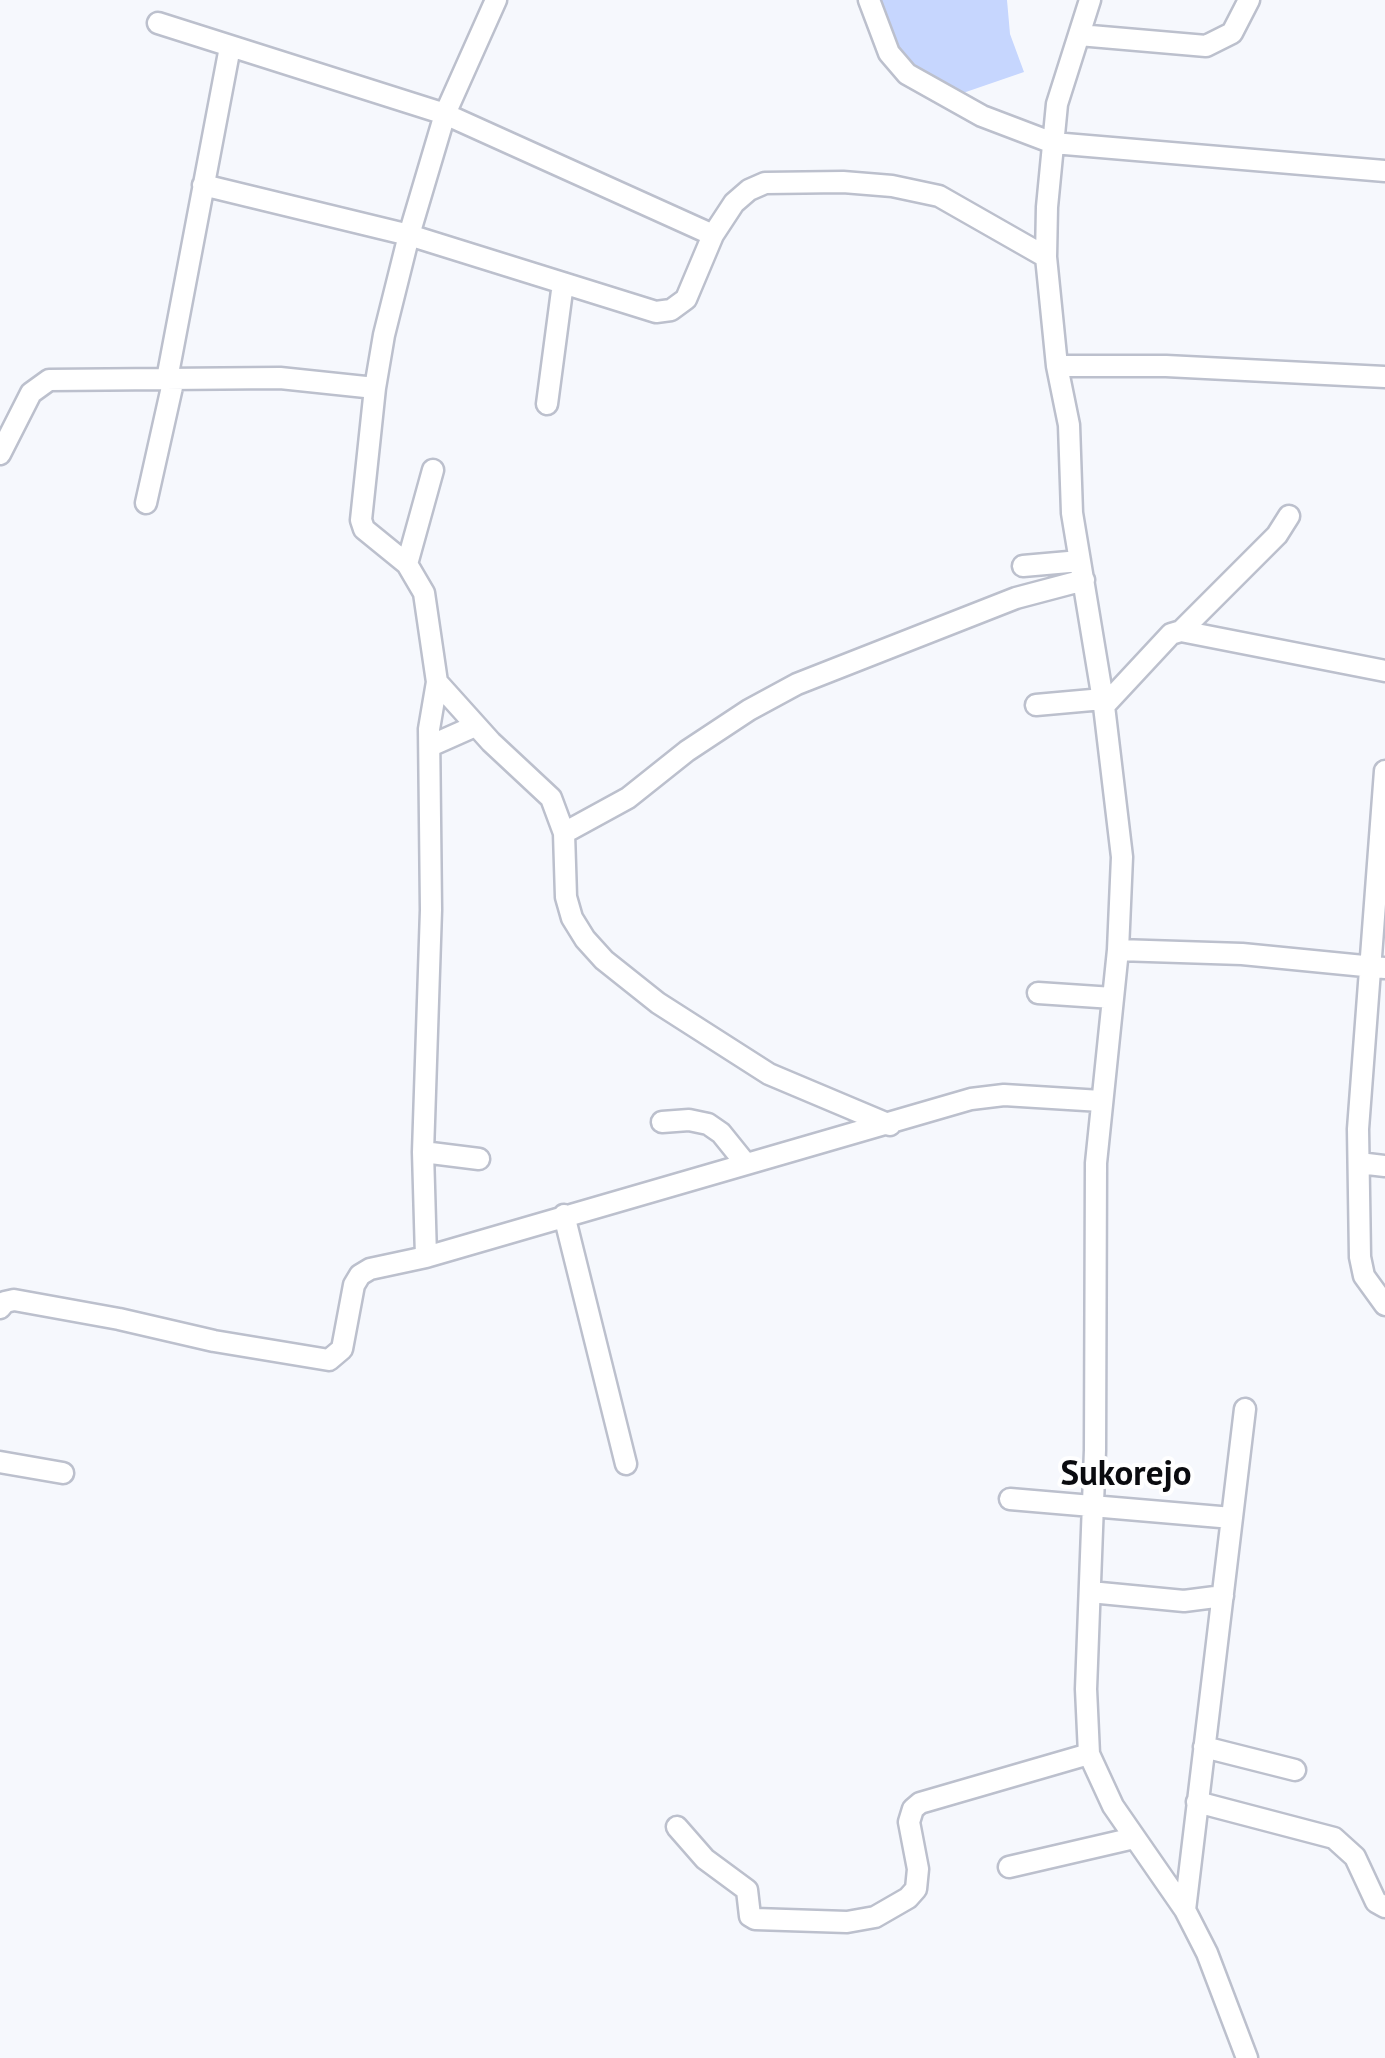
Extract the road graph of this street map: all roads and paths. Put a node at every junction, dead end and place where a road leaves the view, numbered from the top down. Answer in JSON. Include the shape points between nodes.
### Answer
{"nodes":[{"id":1,"x":496,"y":0,"type":"edge"},
{"id":2,"x":869,"y":0,"type":"edge"},
{"id":3,"x":1090,"y":0,"type":"edge"},
{"id":4,"x":1248,"y":0,"type":"edge"},
{"id":5,"x":158,"y":23,"type":"dead end"},
{"id":6,"x":1079,"y":34,"type":"junction"},
{"id":7,"x":230,"y":47,"type":"junction"},
{"id":8,"x":444,"y":114,"type":"junction"},
{"id":9,"x":1053,"y":143,"type":"junction"},
{"id":10,"x":1385,"y":171,"type":"edge"},
{"id":11,"x":204,"y":185,"type":"junction"},
{"id":12,"x":409,"y":235,"type":"junction"},
{"id":13,"x":713,"y":235,"type":"junction"},
{"id":14,"x":1046,"y":258,"type":"junction"},
{"id":15,"x":563,"y":283,"type":"junction"},
{"id":16,"x":1057,"y":366,"type":"junction"},
{"id":17,"x":1385,"y":377,"type":"edge"},
{"id":18,"x":171,"y":379,"type":"junction"},
{"id":19,"x":375,"y":388,"type":"junction"},
{"id":20,"x":547,"y":404,"type":"dead end"},
{"id":21,"x":0,"y":454,"type":"edge"},
{"id":22,"x":432,"y":470,"type":"dead end"},
{"id":23,"x":146,"y":503,"type":"dead end"},
{"id":24,"x":1289,"y":516,"type":"dead end"},
{"id":25,"x":406,"y":564,"type":"junction"},
{"id":26,"x":1023,"y":566,"type":"dead end"},
{"id":27,"x":1082,"y":571,"type":"junction"},
{"id":28,"x":1180,"y":631,"type":"junction"},
{"id":29,"x":1385,"y":671,"type":"edge"},
{"id":30,"x":436,"y":682,"type":"junction"},
{"id":31,"x":1104,"y":702,"type":"junction"},
{"id":32,"x":1036,"y":705,"type":"dead end"},
{"id":33,"x":475,"y":726,"type":"junction"},
{"id":34,"x":430,"y":746,"type":"junction"},
{"id":35,"x":1385,"y":771,"type":"edge"},
{"id":36,"x":564,"y":833,"type":"junction"},
{"id":37,"x":1118,"y":950,"type":"junction"},
{"id":38,"x":1377,"y":967,"type":"edge"},
{"id":39,"x":1038,"y":993,"type":"dead end"},
{"id":40,"x":1113,"y":998,"type":"junction"},
{"id":41,"x":1101,"y":1101,"type":"junction"},
{"id":42,"x":662,"y":1122,"type":"dead end"},
{"id":43,"x":890,"y":1125,"type":"junction"},
{"id":44,"x":423,"y":1152,"type":"junction"},
{"id":45,"x":479,"y":1159,"type":"dead end"},
{"id":46,"x":1359,"y":1163,"type":"junction"},
{"id":47,"x":746,"y":1164,"type":"junction"},
{"id":48,"x":1385,"y":1166,"type":"edge"},
{"id":49,"x":564,"y":1215,"type":"junction"},
{"id":50,"x":426,"y":1257,"type":"junction"},
{"id":51,"x":1385,"y":1305,"type":"edge"},
{"id":52,"x":0,"y":1308,"type":"edge"},
{"id":53,"x":1245,"y":1409,"type":"dead end"},
{"id":54,"x":0,"y":1462,"type":"edge"},
{"id":55,"x":626,"y":1464,"type":"dead end"},
{"id":56,"x":63,"y":1474,"type":"dead end"},
{"id":57,"x":1010,"y":1499,"type":"dead end"},
{"id":58,"x":1093,"y":1508,"type":"junction"},
{"id":59,"x":1232,"y":1518,"type":"junction"},
{"id":60,"x":1090,"y":1592,"type":"junction"},
{"id":61,"x":1223,"y":1596,"type":"junction"},
{"id":62,"x":1204,"y":1746,"type":"junction"},
{"id":63,"x":1089,"y":1754,"type":"junction"},
{"id":64,"x":1295,"y":1770,"type":"dead end"},
{"id":65,"x":1197,"y":1802,"type":"junction"},
{"id":66,"x":677,"y":1827,"type":"dead end"},
{"id":67,"x":1134,"y":1838,"type":"junction"},
{"id":68,"x":1009,"y":1868,"type":"dead end"},
{"id":69,"x":1385,"y":1907,"type":"edge"},
{"id":70,"x":1184,"y":1910,"type":"junction"},
{"id":71,"x":1247,"y":2058,"type":"edge"}],
"edges":[{"from":1,"to":8,"type":"street"},
{"from":2,"to":9,"type":"street","via":[[882,39],[907,74],[982,116]]},
{"from":3,"to":6,"type":"street"},
{"from":4,"to":6,"type":"street","via":[[1232,33],[1206,46]]},
{"from":5,"to":7,"type":"street"},
{"from":6,"to":9,"type":"street","via":[[1057,104]]},
{"from":7,"to":8,"type":"street"},
{"from":7,"to":11,"type":"street"},
{"from":8,"to":12,"type":"street"},
{"from":8,"to":13,"type":"street"},
{"from":9,"to":10,"type":"street"},
{"from":9,"to":14,"type":"street"},
{"from":11,"to":12,"type":"street"},
{"from":11,"to":18,"type":"street"},
{"from":12,"to":15,"type":"street"},
{"from":12,"to":19,"type":"street"},
{"from":13,"to":14,"type":"street","via":[[734,203],[765,183],[843,182],[940,196]]},
{"from":13,"to":15,"type":"street","via":[[686,299],[672,310],[656,312]]},
{"from":14,"to":16,"type":"street"},
{"from":15,"to":20,"type":"street"},
{"from":16,"to":17,"type":"street"},
{"from":16,"to":27,"type":"street"},
{"from":18,"to":19,"type":"street","via":[[280,378]]},
{"from":18,"to":21,"type":"street","via":[[49,380],[31,393]]},
{"from":18,"to":23,"type":"street"},
{"from":19,"to":25,"type":"street","via":[[361,520]]},
{"from":22,"to":25,"type":"street"},
{"from":24,"to":28,"type":"street"},
{"from":25,"to":30,"type":"street","via":[[429,610]]},
{"from":26,"to":27,"type":"street"},
{"from":27,"to":31,"type":"street"},
{"from":27,"to":36,"type":"street","via":[[797,684]]},
{"from":28,"to":29,"type":"street"},
{"from":28,"to":31,"type":"street"},
{"from":30,"to":33,"type":"street"},
{"from":30,"to":34,"type":"street"},
{"from":31,"to":32,"type":"street"},
{"from":31,"to":37,"type":"street","via":[[1122,857]]},
{"from":33,"to":34,"type":"street"},
{"from":33,"to":36,"type":"street","via":[[551,798]]},
{"from":34,"to":44,"type":"street"},
{"from":35,"to":38,"type":"street"},
{"from":36,"to":43,"type":"street","via":[[563,879],[572,918],[604,960],[769,1074]]},
{"from":37,"to":38,"type":"street"},
{"from":37,"to":40,"type":"street"},
{"from":38,"to":46,"type":"street"},
{"from":39,"to":40,"type":"street"},
{"from":40,"to":41,"type":"street"},
{"from":41,"to":43,"type":"street","via":[[988,1095]]},
{"from":41,"to":58,"type":"street"},
{"from":42,"to":47,"type":"street","via":[[708,1124]]},
{"from":43,"to":47,"type":"street"},
{"from":44,"to":45,"type":"street"},
{"from":44,"to":50,"type":"street"},
{"from":46,"to":48,"type":"street"},
{"from":46,"to":51,"type":"street","via":[[1360,1257],[1364,1276]]},
{"from":47,"to":49,"type":"street"},
{"from":49,"to":50,"type":"street"},
{"from":49,"to":55,"type":"street"},
{"from":50,"to":52,"type":"street","via":[[360,1275],[342,1348],[329,1360],[14,1300]]},
{"from":53,"to":59,"type":"street"},
{"from":54,"to":56,"type":"street"},
{"from":57,"to":58,"type":"street"},
{"from":58,"to":59,"type":"street"},
{"from":58,"to":60,"type":"street"},
{"from":59,"to":61,"type":"street"},
{"from":60,"to":61,"type":"street","via":[[1184,1601]]},
{"from":60,"to":63,"type":"street"},
{"from":61,"to":62,"type":"street"},
{"from":62,"to":64,"type":"street"},
{"from":62,"to":65,"type":"street"},
{"from":63,"to":66,"type":"street","via":[[912,1808],[916,1888],[875,1917],[847,1922],[755,1919],[746,1890]]},
{"from":63,"to":67,"type":"street"},
{"from":65,"to":69,"type":"street","via":[[1334,1838],[1355,1857],[1376,1902]]},
{"from":65,"to":70,"type":"street"},
{"from":67,"to":68,"type":"street"},
{"from":67,"to":70,"type":"street"},
{"from":70,"to":71,"type":"street"}]}
